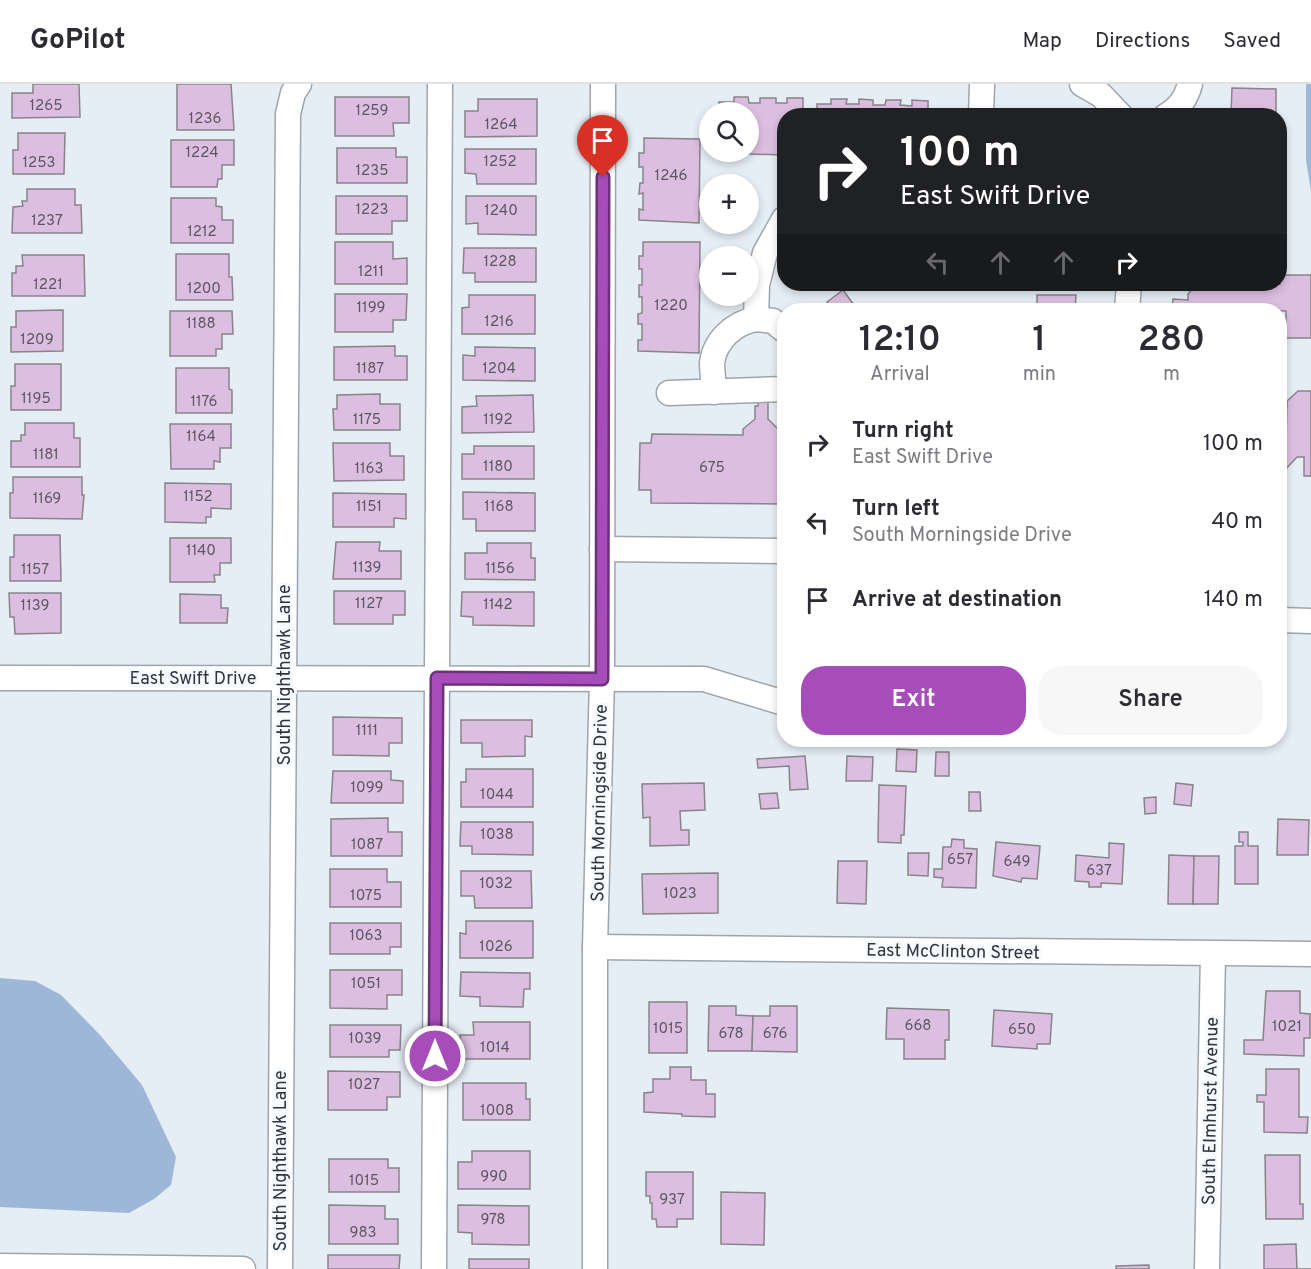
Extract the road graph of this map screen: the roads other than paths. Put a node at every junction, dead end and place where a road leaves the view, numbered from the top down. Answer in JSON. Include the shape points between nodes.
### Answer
{"nodes":[{"id":1,"x":299,"y":84,"type":"edge"},
{"id":2,"x":440,"y":84,"type":"edge"},
{"id":3,"x":603,"y":84,"type":"edge"},
{"id":4,"x":982,"y":84,"type":"edge"},
{"id":5,"x":1190,"y":84,"type":"edge"},
{"id":6,"x":1097,"y":88,"type":"edge"},
{"id":7,"x":981,"y":108,"type":"edge"},
{"id":8,"x":1114,"y":108,"type":"edge"},
{"id":9,"x":1178,"y":108,"type":"edge"},
{"id":10,"x":777,"y":232,"type":"edge"},
{"id":11,"x":756,"y":319,"type":"junction"},
{"id":12,"x":777,"y":324,"type":"edge"},
{"id":13,"x":777,"y":389,"type":"edge"},
{"id":14,"x":714,"y":392,"type":"junction"},
{"id":15,"x":669,"y":393,"type":"dead end"},
{"id":16,"x":602,"y":549,"type":"junction"},
{"id":17,"x":777,"y":551,"type":"edge"},
{"id":18,"x":1287,"y":620,"type":"edge"},
{"id":19,"x":1311,"y":621,"type":"edge"},
{"id":20,"x":0,"y":678,"type":"edge"},
{"id":21,"x":284,"y":678,"type":"junction"},
{"id":22,"x":437,"y":678,"type":"junction"},
{"id":23,"x":602,"y":679,"type":"junction"},
{"id":24,"x":777,"y":701,"type":"edge"},
{"id":25,"x":595,"y":947,"type":"junction"},
{"id":26,"x":1213,"y":954,"type":"junction"},
{"id":27,"x":1311,"y":954,"type":"edge"},
{"id":28,"x":0,"y":1266,"type":"edge"},
{"id":29,"x":243,"y":1269,"type":"edge"},
{"id":30,"x":280,"y":1269,"type":"edge"},
{"id":31,"x":434,"y":1269,"type":"edge"},
{"id":32,"x":595,"y":1269,"type":"edge"},
{"id":33,"x":1207,"y":1269,"type":"edge"}],
"edges":[{"from":1,"to":21,"type":"street","name":"South Nighthawk Lane","via":[[292,93],[288,114]]},
{"from":2,"to":22,"type":"street"},
{"from":3,"to":16,"type":"street","name":"South Morningside Drive"},
{"from":4,"to":7,"type":"street"},
{"from":5,"to":9,"type":"street"},
{"from":6,"to":8,"type":"street"},
{"from":10,"to":11,"type":"street","via":[[765,253],[757,285]]},
{"from":11,"to":12,"type":"street"},
{"from":11,"to":14,"type":"street","via":[[744,321],[727,333],[717,348],[712,364]]},
{"from":13,"to":14,"type":"street"},
{"from":14,"to":15,"type":"street"},
{"from":16,"to":17,"type":"street"},
{"from":16,"to":23,"type":"street","name":"South Morningside Drive"},
{"from":18,"to":19,"type":"street"},
{"from":20,"to":21,"type":"street","name":"East Swift Drive"},
{"from":21,"to":22,"type":"street","name":"East Swift Drive"},
{"from":21,"to":30,"type":"street","name":"South Nighthawk Lane"},
{"from":22,"to":23,"type":"street","name":"East Swift Drive"},
{"from":22,"to":31,"type":"street"},
{"from":23,"to":24,"type":"street","name":"East Swift Drive","via":[[704,679]]},
{"from":23,"to":25,"type":"street","name":"South Morningside Drive"},
{"from":25,"to":26,"type":"street","name":"East McClinton Street"},
{"from":25,"to":32,"type":"street","name":"South Morningside Drive"},
{"from":26,"to":27,"type":"street","name":"East McClinton Street"},
{"from":26,"to":33,"type":"street","name":"South Elmhurst Avenue"},
{"from":28,"to":29,"type":"street"}]}
